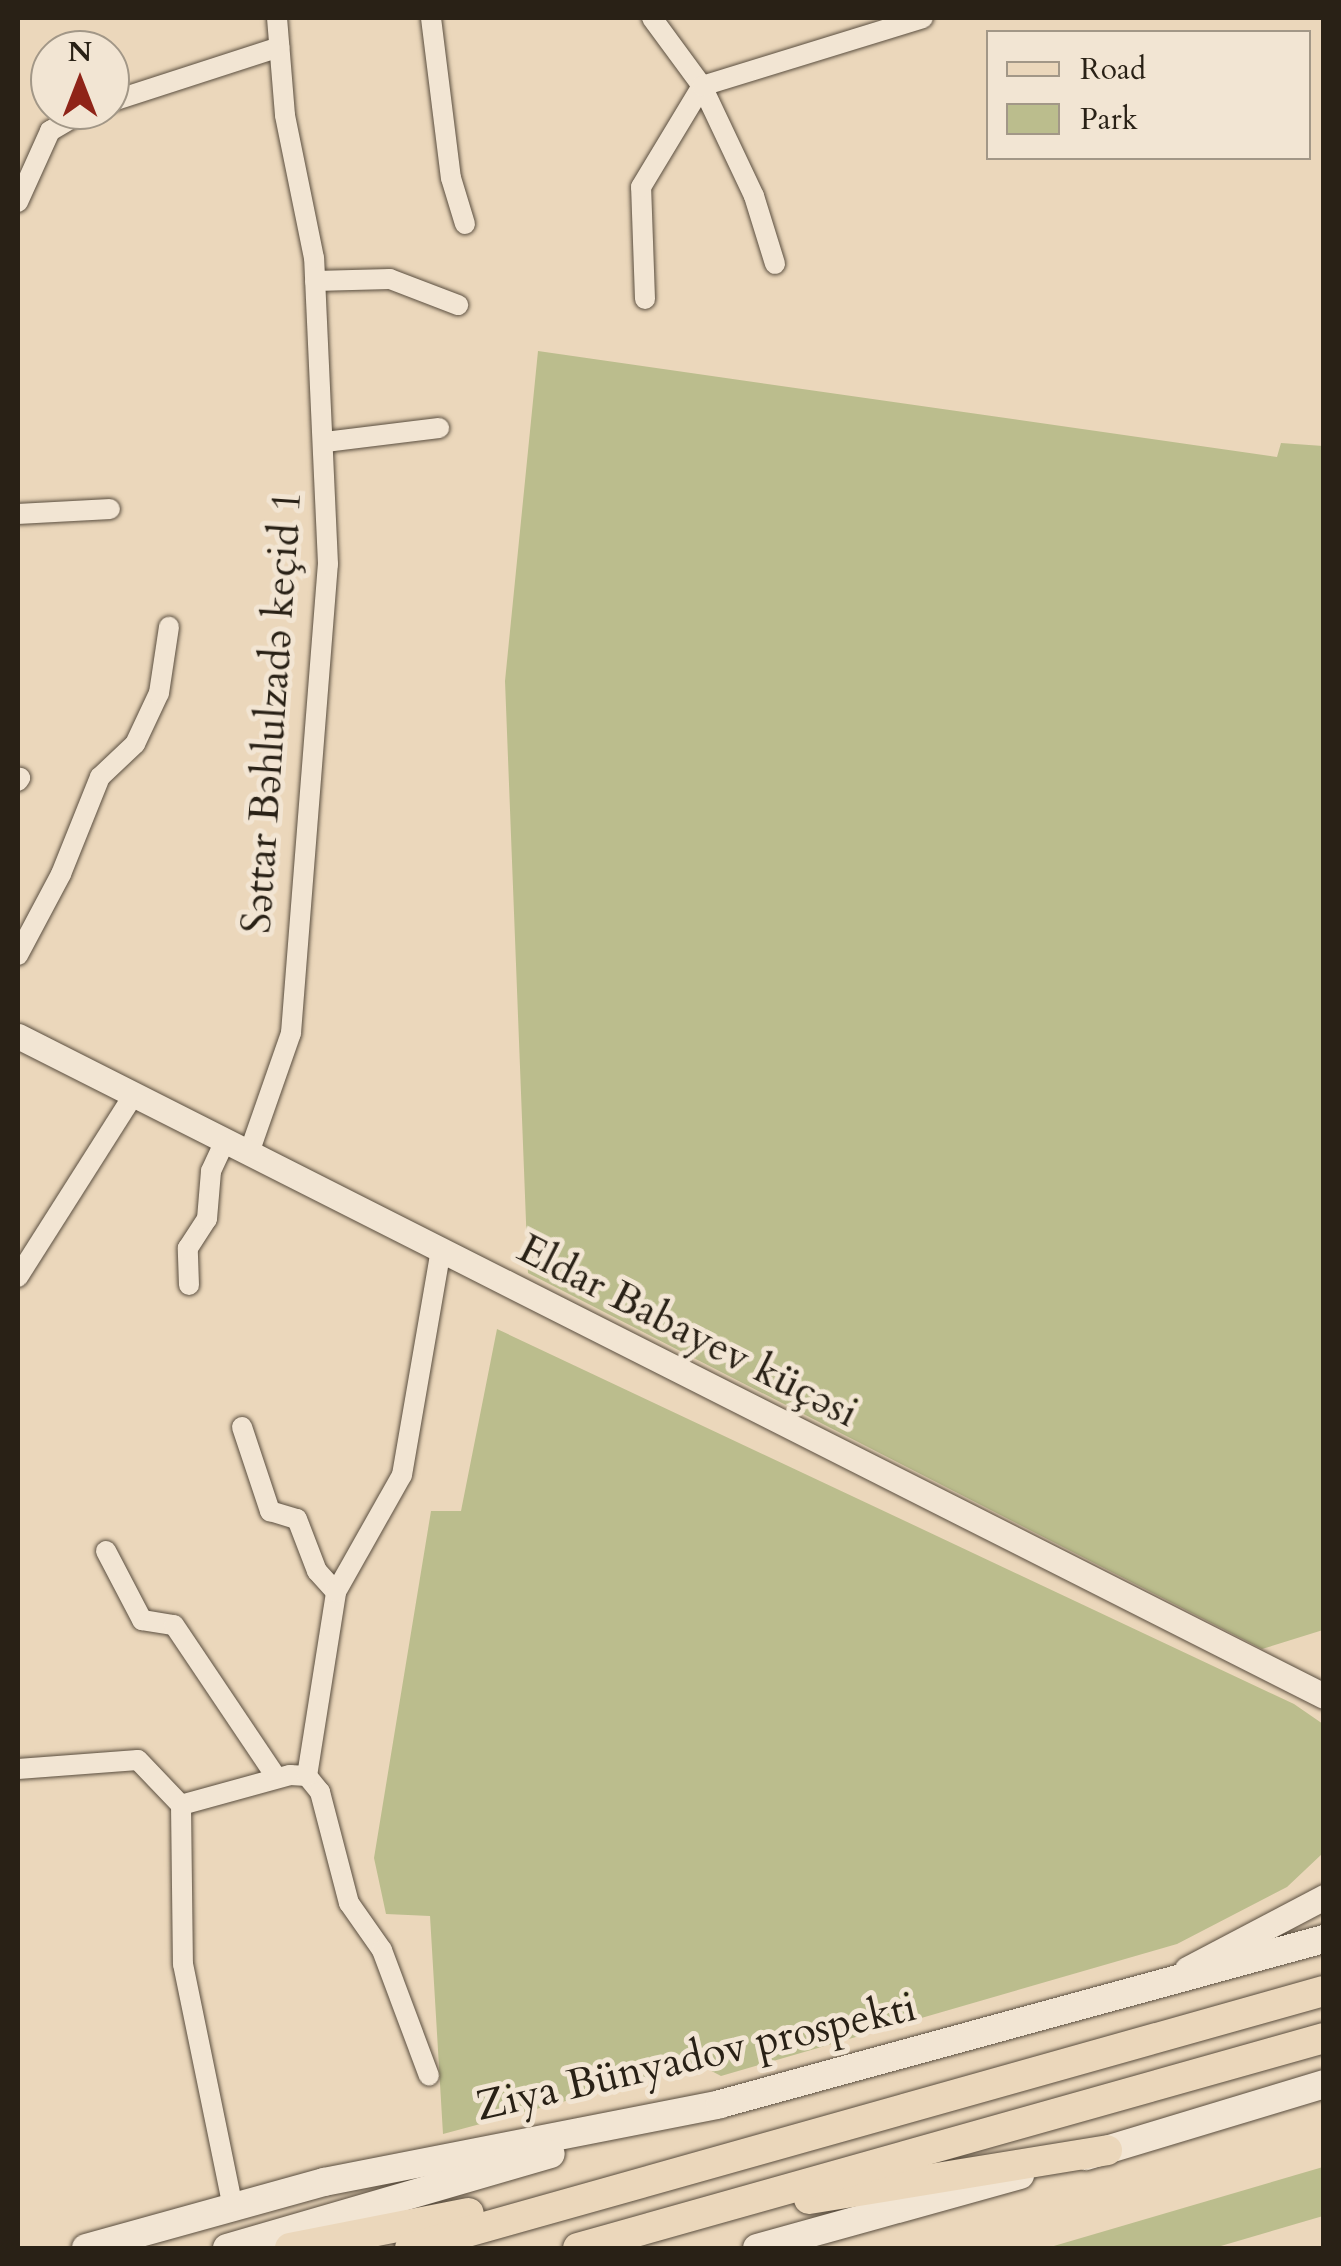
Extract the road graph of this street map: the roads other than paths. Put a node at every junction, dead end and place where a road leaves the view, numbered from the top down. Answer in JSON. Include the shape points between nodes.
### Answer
{"nodes":[{"id":1,"x":276,"y":18,"type":"edge"},
{"id":2,"x":430,"y":18,"type":"edge"},
{"id":3,"x":652,"y":18,"type":"edge"},
{"id":4,"x":923,"y":18,"type":"edge"},
{"id":5,"x":279,"y":47,"type":"junction"},
{"id":6,"x":702,"y":86,"type":"junction"},
{"id":7,"x":130,"y":95,"type":"edge"},
{"id":8,"x":52,"y":130,"type":"edge"},
{"id":9,"x":18,"y":202,"type":"edge"},
{"id":10,"x":465,"y":224,"type":"dead end"},
{"id":11,"x":776,"y":264,"type":"dead end"},
{"id":12,"x":315,"y":281,"type":"junction"},
{"id":13,"x":645,"y":298,"type":"dead end"},
{"id":14,"x":458,"y":304,"type":"dead end"},
{"id":15,"x":440,"y":428,"type":"dead end"},
{"id":16,"x":325,"y":442,"type":"junction"},
{"id":17,"x":110,"y":509,"type":"dead end"},
{"id":18,"x":18,"y":514,"type":"edge"},
{"id":19,"x":169,"y":628,"type":"dead end"},
{"id":20,"x":18,"y":955,"type":"edge"},
{"id":21,"x":18,"y":1036,"type":"edge"},
{"id":22,"x":133,"y":1096,"type":"junction"},
{"id":23,"x":225,"y":1141,"type":"junction"},
{"id":24,"x":249,"y":1154,"type":"junction"},
{"id":25,"x":441,"y":1249,"type":"junction"},
{"id":26,"x":18,"y":1277,"type":"edge"},
{"id":27,"x":189,"y":1285,"type":"dead end"},
{"id":28,"x":242,"y":1427,"type":"dead end"},
{"id":29,"x":106,"y":1552,"type":"dead end"},
{"id":30,"x":336,"y":1592,"type":"junction"},
{"id":31,"x":1324,"y":1696,"type":"edge"},
{"id":32,"x":18,"y":1769,"type":"edge"},
{"id":33,"x":307,"y":1776,"type":"junction"},
{"id":34,"x":277,"y":1778,"type":"junction"},
{"id":35,"x":182,"y":1806,"type":"junction"},
{"id":36,"x":1324,"y":1896,"type":"edge"},
{"id":37,"x":1324,"y":1925,"type":"edge"},
{"id":38,"x":1324,"y":1939,"type":"edge"},
{"id":39,"x":1151,"y":1986,"type":"junction"},
{"id":40,"x":1324,"y":1991,"type":"edge"},
{"id":41,"x":1324,"y":2038,"type":"edge"},
{"id":42,"x":428,"y":2076,"type":"dead end"},
{"id":43,"x":1324,"y":2084,"type":"edge"},
{"id":44,"x":1324,"y":2092,"type":"edge"},
{"id":45,"x":1276,"y":2097,"type":"junction"},
{"id":46,"x":720,"y":2104,"type":"junction"},
{"id":47,"x":1107,"y":2150,"type":"junction"},
{"id":48,"x":659,"y":2175,"type":"junction"},
{"id":49,"x":233,"y":2208,"type":"junction"},
{"id":50,"x":668,"y":2222,"type":"junction"},
{"id":51,"x":86,"y":2248,"type":"edge"},
{"id":52,"x":226,"y":2248,"type":"edge"},
{"id":53,"x":290,"y":2248,"type":"edge"},
{"id":54,"x":410,"y":2248,"type":"edge"},
{"id":55,"x":578,"y":2248,"type":"edge"},
{"id":56,"x":757,"y":2248,"type":"edge"}],
"edges":[{"from":1,"to":5,"type":"street","name":"Səttar Bəhlulzadə keçid 1"},
{"from":2,"to":10,"type":"street","via":[[451,178]]},
{"from":3,"to":6,"type":"street"},
{"from":4,"to":6,"type":"street"},
{"from":5,"to":7,"type":"street"},
{"from":5,"to":12,"type":"street","name":"Səttar Bəhlulzadə keçid 1"},
{"from":6,"to":11,"type":"street","via":[[754,196]]},
{"from":6,"to":13,"type":"street","via":[[641,187]]},
{"from":8,"to":9,"type":"street"},
{"from":12,"to":14,"type":"street","via":[[390,279]]},
{"from":12,"to":16,"type":"street","name":"Səttar Bəhlulzadə keçid 1"},
{"from":15,"to":16,"type":"street"},
{"from":16,"to":24,"type":"street","name":"Səttar Bəhlulzadə keçid 1","via":[[327,598],[289,1048]]},
{"from":17,"to":18,"type":"street"},
{"from":19,"to":20,"type":"street","via":[[151,710],[135,744],[100,777],[61,874]]},
{"from":21,"to":22,"type":"street","name":"Eldar Babayev küçəsi"},
{"from":22,"to":23,"type":"street","name":"Eldar Babayev küçəsi"},
{"from":22,"to":26,"type":"street"},
{"from":23,"to":24,"type":"street","name":"Eldar Babayev küçəsi"},
{"from":23,"to":27,"type":"street","via":[[211,1171],[206,1219],[188,1248]]},
{"from":24,"to":25,"type":"street","name":"Eldar Babayev küçəsi"},
{"from":25,"to":30,"type":"street","via":[[402,1475]]},
{"from":25,"to":31,"type":"street","name":"Eldar Babayev küçəsi"},
{"from":28,"to":30,"type":"street","via":[[270,1512],[296,1518],[318,1571]]},
{"from":29,"to":34,"type":"street","via":[[142,1620],[174,1625]]},
{"from":30,"to":33,"type":"street"},
{"from":32,"to":35,"type":"street","via":[[138,1760]]},
{"from":33,"to":34,"type":"street"},
{"from":33,"to":42,"type":"street","via":[[320,1792],[349,1903],[382,1950]]},
{"from":34,"to":35,"type":"street"},
{"from":35,"to":49,"type":"street","via":[[183,1964]]},
{"from":36,"to":39,"type":"street"},
{"from":37,"to":39,"type":"main road"},
{"from":38,"to":39,"type":"main road","name":"Ziya Bünyadov prospekti"},
{"from":39,"to":46,"type":"main road","name":"Ziya Bünyadov prospekti"},
{"from":40,"to":48,"type":"main road"},
{"from":41,"to":50,"type":"main road"},
{"from":43,"to":45,"type":"main road"},
{"from":44,"to":45,"type":"main road"},
{"from":45,"to":47,"type":"main road"},
{"from":46,"to":49,"type":"main road","name":"Ziya Bünyadov prospekti","via":[[324,2182]]},
{"from":46,"to":52,"type":"main road"},
{"from":47,"to":50,"type":"main road"},
{"from":47,"to":56,"type":"main road"},
{"from":48,"to":53,"type":"main road"},
{"from":48,"to":54,"type":"main road"},
{"from":49,"to":51,"type":"main road","name":"Ziya Bünyadov prospekti"},
{"from":50,"to":55,"type":"main road"}]}
